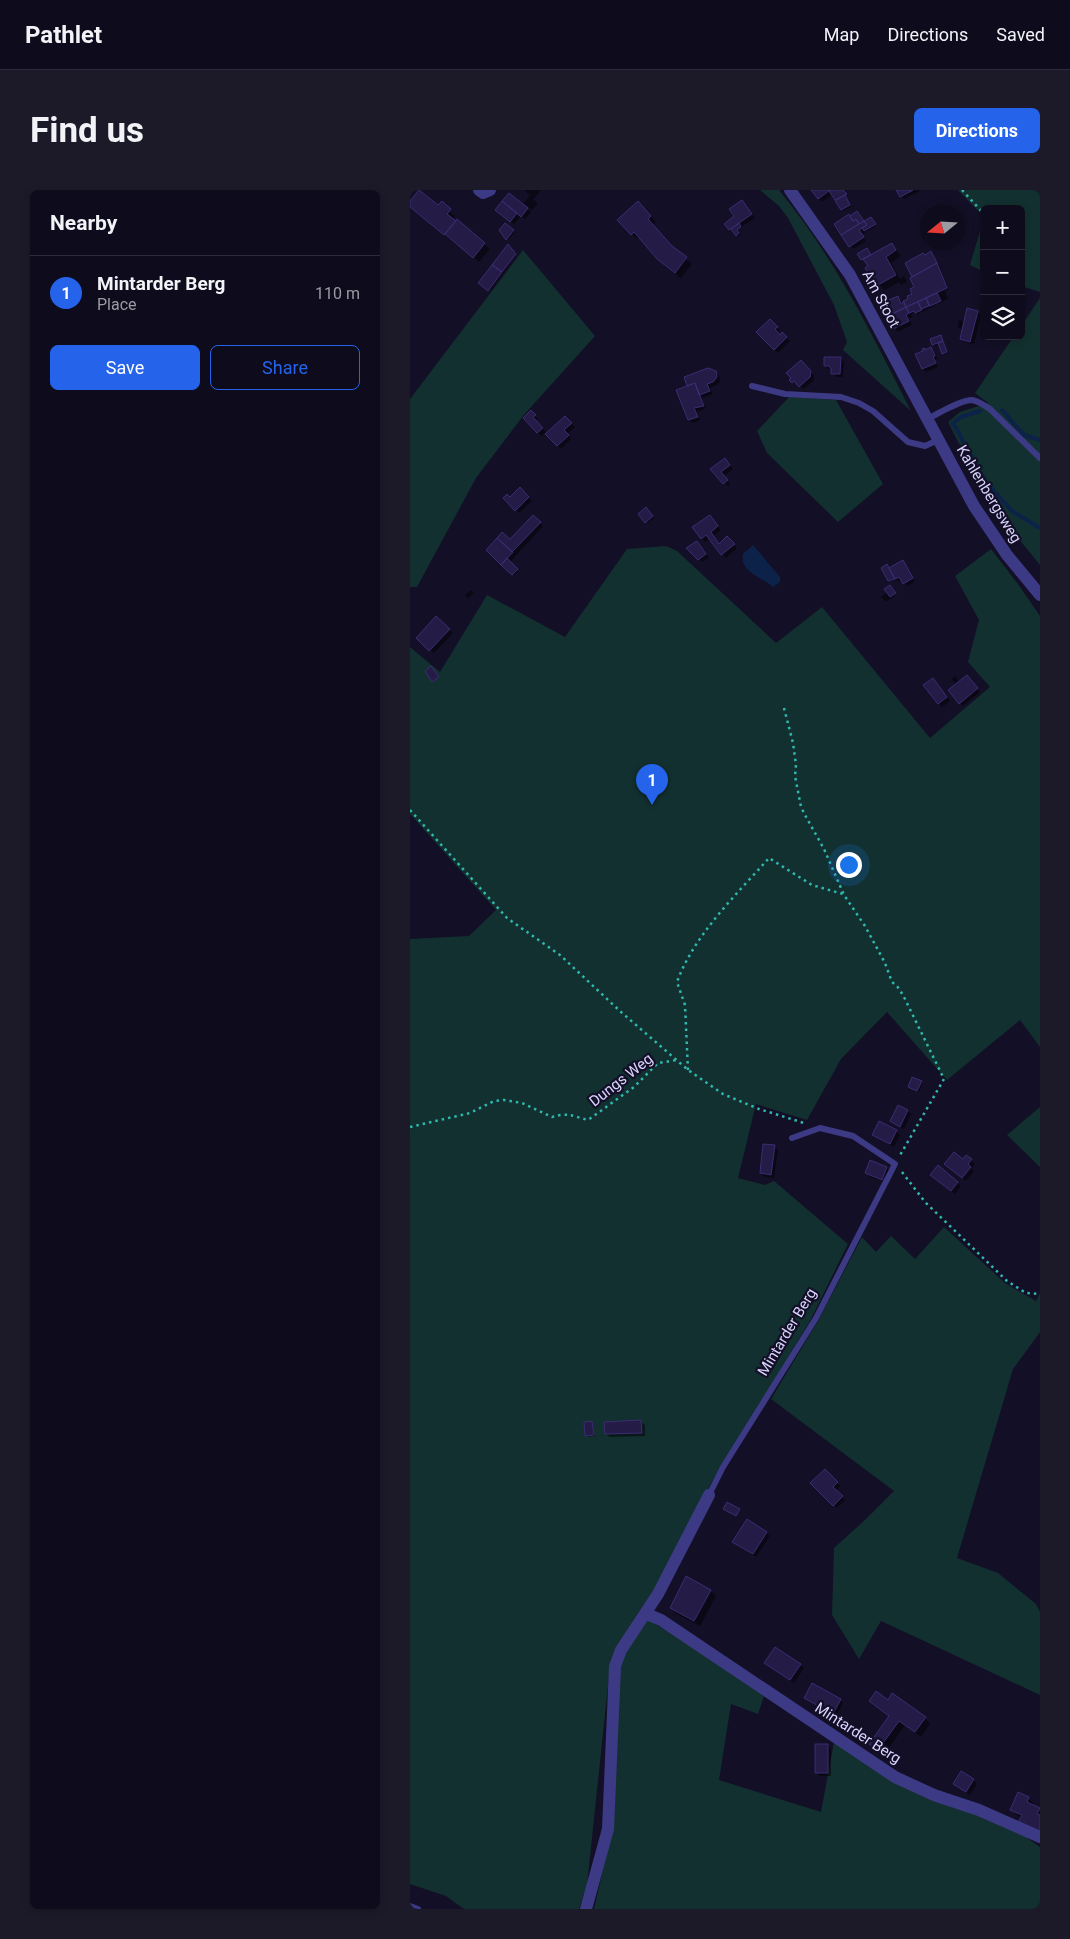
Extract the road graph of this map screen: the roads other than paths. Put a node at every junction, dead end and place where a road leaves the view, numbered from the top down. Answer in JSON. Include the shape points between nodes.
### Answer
{"nodes":[{"id":1,"x":479,"y":190,"type":"edge"},
{"id":2,"x":490,"y":190,"type":"edge"},
{"id":3,"x":790,"y":190,"type":"edge"},
{"id":4,"x":752,"y":386,"type":"dead end"},
{"id":5,"x":933,"y":430,"type":"junction"},
{"id":6,"x":1040,"y":458,"type":"edge"},
{"id":7,"x":1040,"y":595,"type":"edge"},
{"id":8,"x":792,"y":1138,"type":"dead end"},
{"id":9,"x":709,"y":1495,"type":"joint"},
{"id":10,"x":647,"y":1614,"type":"junction"},
{"id":11,"x":1040,"y":1837,"type":"edge"},
{"id":12,"x":410,"y":1906,"type":"edge"},
{"id":13,"x":418,"y":1909,"type":"edge"},
{"id":14,"x":586,"y":1909,"type":"edge"}],
"edges":[{"from":1,"to":2,"type":"street","via":[[483,193]]},
{"from":3,"to":5,"type":"street","name":"Am Stoot","via":[[850,275]]},
{"from":4,"to":5,"type":"lane","via":[[785,394],[841,398],[859,403],[908,442],[925,446]]},
{"from":5,"to":6,"type":"lane","via":[[960,404],[972,400],[990,409]]},
{"from":5,"to":7,"type":"street","name":"Kahlenbergsweg","via":[[974,506],[1007,555]]},
{"from":8,"to":9,"type":"lane","name":"Mintarder Berg","via":[[820,1128],[853,1136],[895,1164],[816,1318]]},
{"from":9,"to":10,"type":"street","name":"Mintarder Berg"},
{"from":10,"to":11,"type":"street","name":"Mintarder Berg","via":[[661,1620],[895,1777]]},
{"from":10,"to":14,"type":"street","name":"Mintarder Berg","via":[[621,1650],[616,1666],[608,1829]]},
{"from":12,"to":13,"type":"lane"}]}
